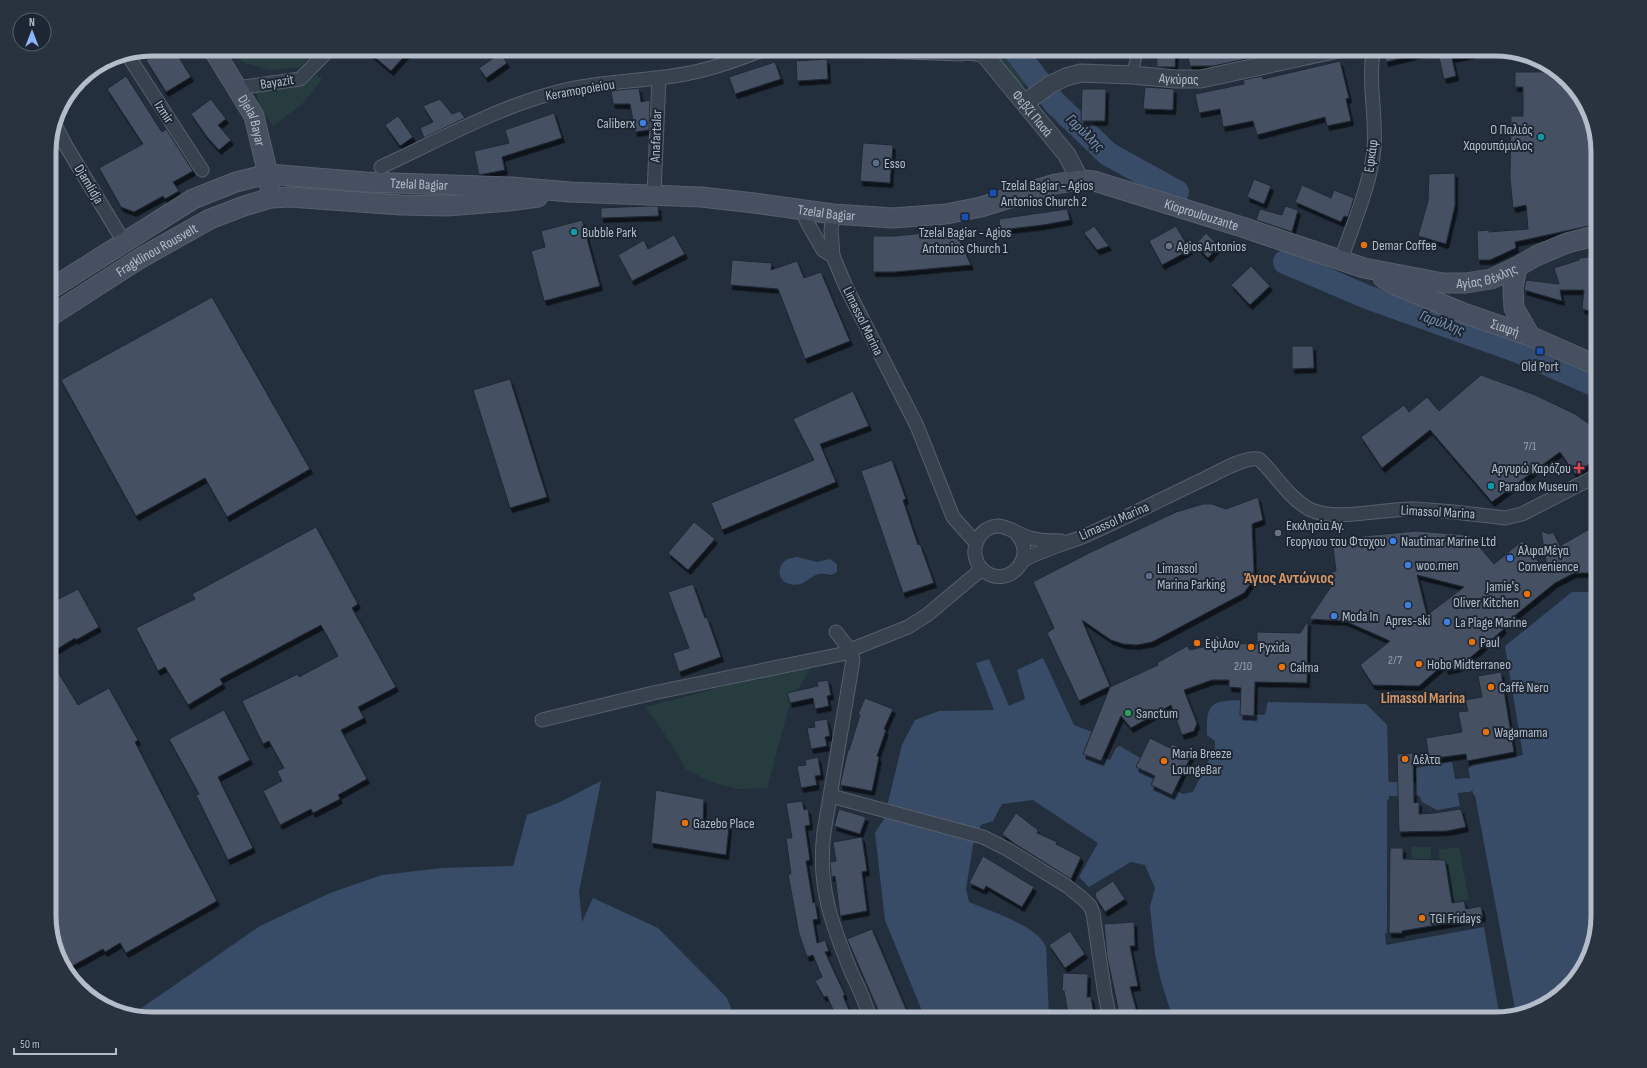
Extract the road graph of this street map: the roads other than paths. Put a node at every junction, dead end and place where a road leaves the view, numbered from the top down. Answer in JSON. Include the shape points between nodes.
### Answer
{"nodes":[{"id":1,"x":217,"y":56,"type":"edge"},
{"id":2,"x":323,"y":56,"type":"edge"},
{"id":3,"x":747,"y":56,"type":"edge"},
{"id":4,"x":986,"y":56,"type":"edge"},
{"id":5,"x":1136,"y":56,"type":"edge"},
{"id":6,"x":1279,"y":56,"type":"edge"},
{"id":7,"x":1373,"y":56,"type":"edge"},
{"id":8,"x":130,"y":59,"type":"edge"},
{"id":9,"x":1132,"y":75,"type":"junction"},
{"id":10,"x":659,"y":78,"type":"junction"},
{"id":11,"x":237,"y":88,"type":"junction"},
{"id":12,"x":1030,"y":101,"type":"junction"},
{"id":13,"x":58,"y":131,"type":"edge"},
{"id":14,"x":381,"y":167,"type":"dead end"},
{"id":15,"x":202,"y":170,"type":"dead end"},
{"id":16,"x":268,"y":174,"type":"junction"},
{"id":17,"x":1080,"y":180,"type":"junction"},
{"id":18,"x":570,"y":192,"type":"junction"},
{"id":19,"x":654,"y":194,"type":"junction"},
{"id":20,"x":271,"y":198,"type":"junction"},
{"id":21,"x":802,"y":209,"type":"junction"},
{"id":22,"x":833,"y":214,"type":"junction"},
{"id":23,"x":1591,"y":236,"type":"edge"},
{"id":24,"x":124,"y":242,"type":"junction"},
{"id":25,"x":833,"y":256,"type":"junction"},
{"id":26,"x":1341,"y":260,"type":"junction"},
{"id":27,"x":1517,"y":267,"type":"junction"},
{"id":28,"x":1368,"y":269,"type":"junction"},
{"id":29,"x":56,"y":286,"type":"edge"},
{"id":30,"x":56,"y":313,"type":"edge"},
{"id":31,"x":1530,"y":336,"type":"junction"},
{"id":32,"x":1591,"y":363,"type":"edge"},
{"id":33,"x":1591,"y":479,"type":"edge"},
{"id":34,"x":1016,"y":533,"type":"junction"},
{"id":35,"x":1068,"y":541,"type":"junction"},
{"id":36,"x":976,"y":543,"type":"junction"},
{"id":37,"x":1022,"y":562,"type":"junction"},
{"id":38,"x":982,"y":569,"type":"junction"},
{"id":39,"x":836,"y":632,"type":"dead end"},
{"id":40,"x":850,"y":650,"type":"junction"},
{"id":41,"x":542,"y":716,"type":"dead end"},
{"id":42,"x":831,"y":796,"type":"junction"},
{"id":43,"x":867,"y":1012,"type":"edge"},
{"id":44,"x":1109,"y":1012,"type":"edge"}],
"edges":[{"from":1,"to":11,"type":"main road","name":"Djelal Bayar"},
{"from":2,"to":11,"type":"street","name":"Bayazit","via":[[300,79]]},
{"from":3,"to":10,"type":"street","name":"Keramopoieiou","via":[[715,68]]},
{"from":4,"to":12,"type":"street","name":"Φεβζί Πασά"},
{"from":5,"to":9,"type":"street"},
{"from":6,"to":9,"type":"street","name":"Αγκύρας","via":[[1201,79]]},
{"from":7,"to":26,"type":"street","name":"Εφκάφ","via":[[1375,138],[1371,170]]},
{"from":8,"to":15,"type":"street","name":"Izmir"},
{"from":9,"to":12,"type":"street","name":"Αγκύρας","via":[[1082,73],[1066,77],[1051,84]]},
{"from":10,"to":14,"type":"street","name":"Keramopoieiou","via":[[572,89],[543,96],[498,112]]},
{"from":10,"to":19,"type":"street","name":"Anafartalar"},
{"from":11,"to":16,"type":"main road","name":"Djelal Bayar","via":[[254,116]]},
{"from":12,"to":17,"type":"street","name":"Φεβζί Πασά","via":[[1067,155]]},
{"from":13,"to":24,"type":"street","name":"Djamlidja"},
{"from":16,"to":18,"type":"main road","name":"Tzelal Bagiar","via":[[365,182]]},
{"from":16,"to":20,"type":"main road","name":"Djelal Bayar"},
{"from":16,"to":24,"type":"main road","name":"Fragklinou Rousvelt","via":[[236,182],[192,199]]},
{"from":17,"to":22,"type":"main road","name":"Tzelal Bagiar","via":[[1055,184],[989,205],[946,214],[893,218]]},
{"from":17,"to":26,"type":"main road","name":"Kioproulouzante","via":[[1094,181]]},
{"from":18,"to":19,"type":"main road","name":"Tzelal Bagiar"},
{"from":18,"to":20,"type":"main road","name":"Tzelal Bagiar","via":[[509,202],[447,206]]},
{"from":19,"to":21,"type":"main road","name":"Tzelal Bagiar"},
{"from":20,"to":30,"type":"main road","name":"Fragklinou Rousvelt","via":[[210,220],[140,259]]},
{"from":21,"to":22,"type":"main road","name":"Tzelal Bagiar"},
{"from":21,"to":25,"type":"street","name":"Limassol Marina","via":[[823,250]]},
{"from":22,"to":25,"type":"street"},
{"from":23,"to":27,"type":"main road","name":"Αγίας Θέκλης","via":[[1566,243]]},
{"from":24,"to":29,"type":"main road","name":"Fragklinou Rousvelt"},
{"from":25,"to":36,"type":"street","name":"Limassol Marina","via":[[846,287],[917,426],[953,517]]},
{"from":26,"to":28,"type":"main road","name":"Kioproulouzante"},
{"from":27,"to":28,"type":"main road","name":"Αγίας Θέκλης","via":[[1491,279],[1466,284],[1444,284]]},
{"from":27,"to":31,"type":"main road","via":[[1513,288],[1514,308]]},
{"from":28,"to":31,"type":"main road","name":"Σιαφή","via":[[1395,285],[1466,314]]},
{"from":31,"to":32,"type":"main road","name":"Σιαφή"},
{"from":33,"to":35,"type":"street","name":"Limassol Marina","via":[[1533,509],[1505,518],[1410,509],[1333,515],[1308,508],[1290,495],[1259,459],[1252,458],[1082,537]]},
{"from":34,"to":35,"type":"street","name":"Limassol Marina","via":[[1036,539]]},
{"from":34,"to":36,"type":"street","name":"Limassol Marina","via":[[1009,528],[996,527],[984,532]]},
{"from":34,"to":37,"type":"street","via":[[1024,546]]},
{"from":35,"to":37,"type":"street","name":"Limassol Marina","via":[[1034,554]]},
{"from":36,"to":38,"type":"street","via":[[975,556]]},
{"from":37,"to":38,"type":"street","name":"Limassol Marina","via":[[1015,570],[1005,575],[993,575]]},
{"from":38,"to":40,"type":"street","via":[[927,615],[908,627]]},
{"from":39,"to":40,"type":"street"},
{"from":40,"to":41,"type":"street","via":[[841,648],[651,687]]},
{"from":40,"to":42,"type":"street","via":[[853,660]]},
{"from":42,"to":43,"type":"street","via":[[822,851],[823,880],[835,932]]},
{"from":42,"to":44,"type":"street","via":[[983,838],[1007,849],[1067,886],[1090,906]]}]}
